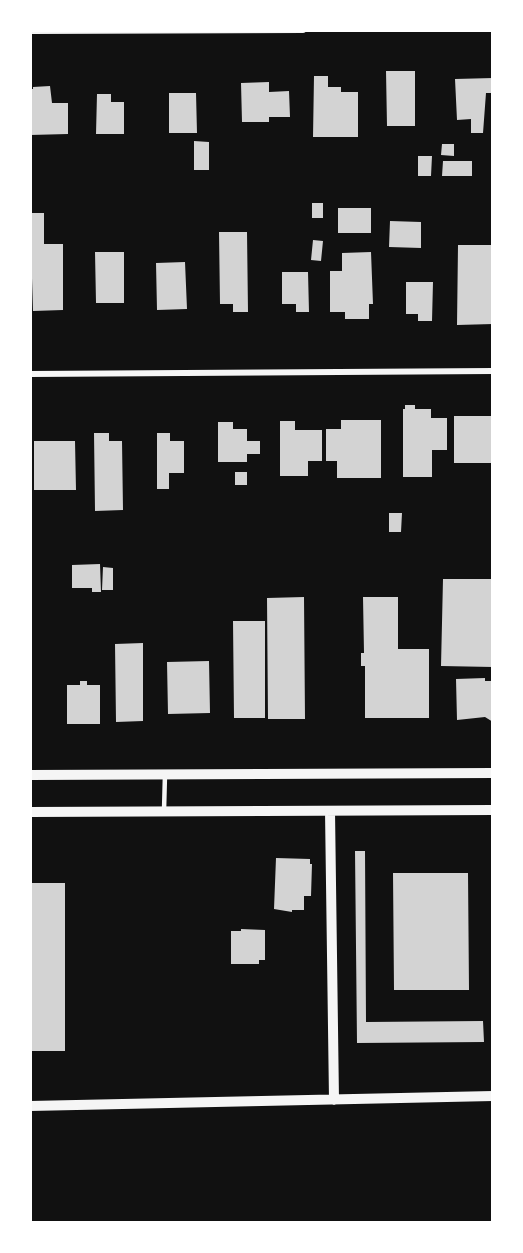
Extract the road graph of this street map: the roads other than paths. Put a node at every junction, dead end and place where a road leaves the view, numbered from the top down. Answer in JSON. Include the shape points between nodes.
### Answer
{"nodes":[{"id":1,"x":303,"y":30,"type":"edge"},
{"id":2,"x":30,"y":31,"type":"edge"},
{"id":3,"x":493,"y":371,"type":"edge"},
{"id":4,"x":30,"y":374,"type":"edge"},
{"id":5,"x":493,"y":772,"type":"edge"},
{"id":6,"x":165,"y":774,"type":"junction"},
{"id":7,"x":30,"y":775,"type":"edge"},
{"id":8,"x":493,"y":810,"type":"edge"},
{"id":9,"x":330,"y":811,"type":"junction"},
{"id":10,"x":30,"y":812,"type":"edge"},
{"id":11,"x":164,"y":812,"type":"junction"},
{"id":12,"x":493,"y":1096,"type":"edge"},
{"id":13,"x":334,"y":1100,"type":"junction"},
{"id":14,"x":30,"y":1106,"type":"edge"}],
"edges":[{"from":1,"to":2,"type":"street"},
{"from":3,"to":4,"type":"street"},
{"from":5,"to":6,"type":"street"},
{"from":6,"to":7,"type":"street"},
{"from":6,"to":11,"type":"lane"},
{"from":8,"to":9,"type":"street"},
{"from":9,"to":11,"type":"street"},
{"from":9,"to":13,"type":"street"},
{"from":10,"to":11,"type":"street"},
{"from":12,"to":13,"type":"street"},
{"from":13,"to":14,"type":"street"}]}
